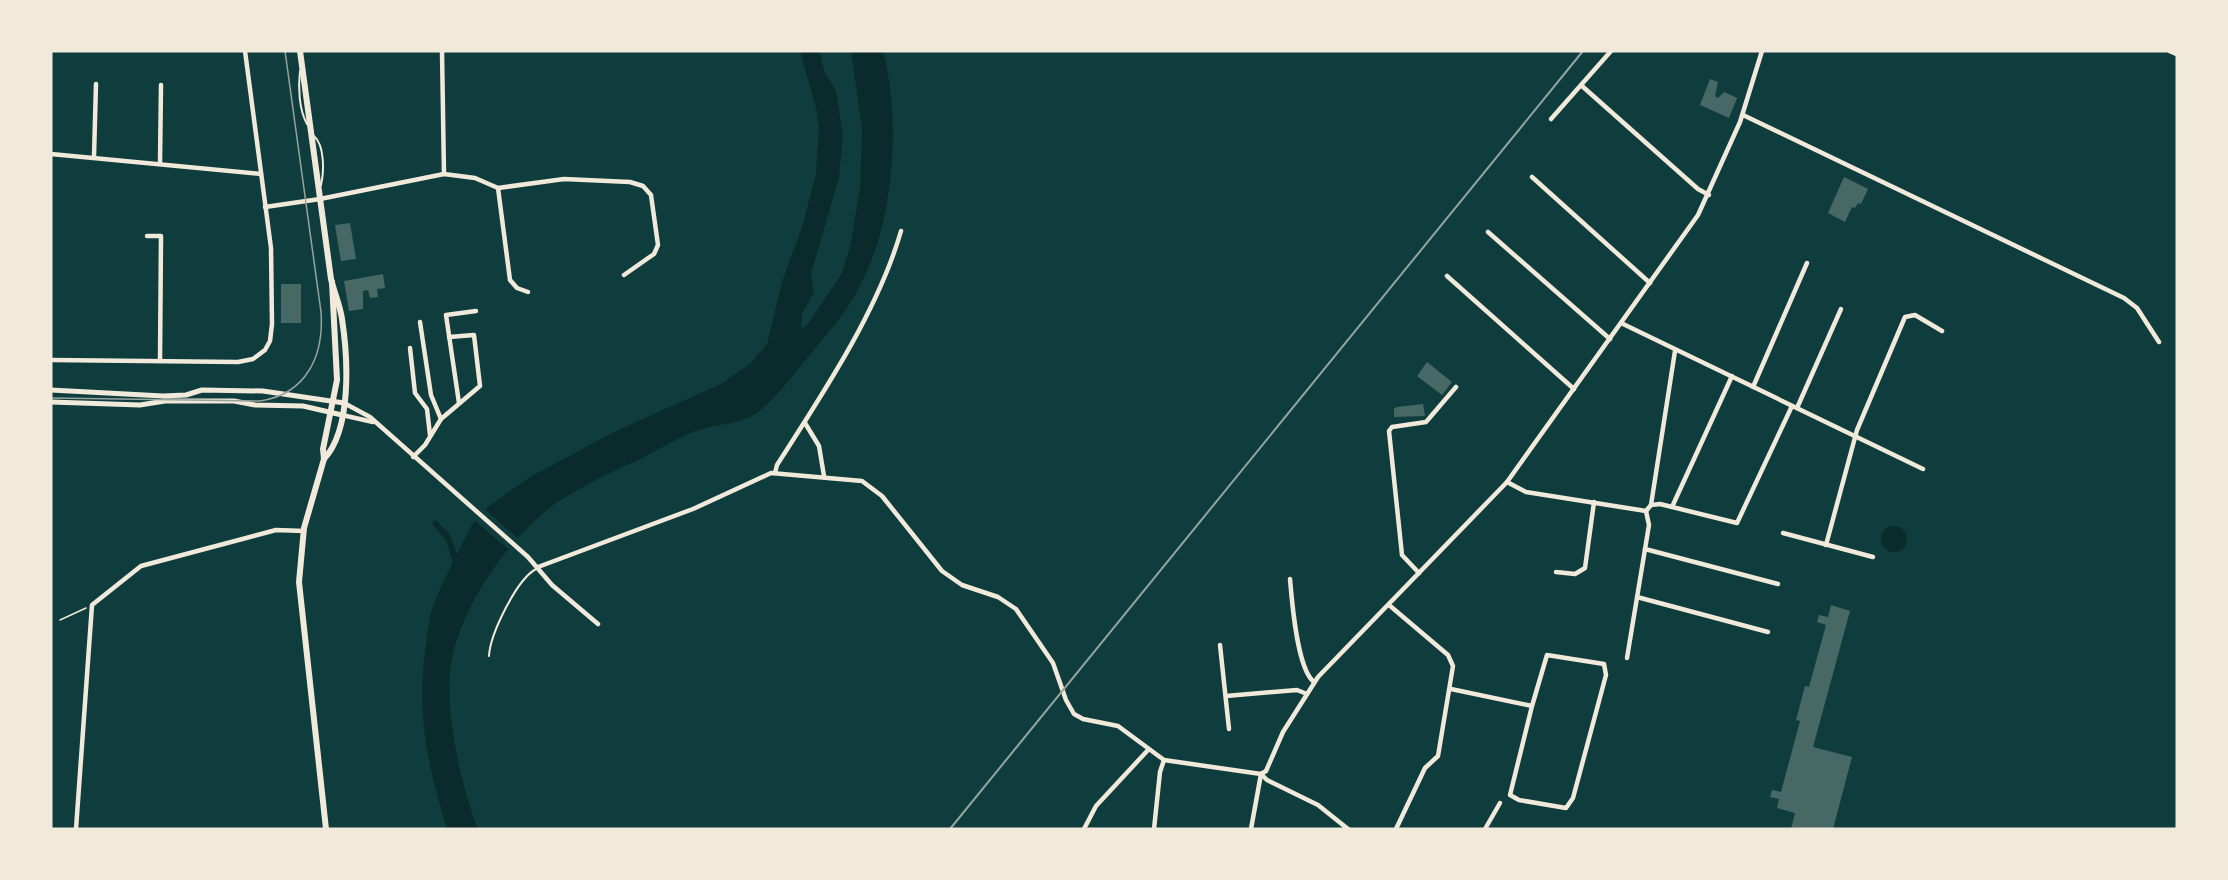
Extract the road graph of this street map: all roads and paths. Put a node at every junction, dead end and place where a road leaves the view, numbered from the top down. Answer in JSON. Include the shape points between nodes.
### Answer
{"nodes":[{"id":1,"x":245,"y":51,"type":"edge"},
{"id":2,"x":300,"y":51,"type":"edge"},
{"id":3,"x":442,"y":51,"type":"edge"},
{"id":4,"x":1611,"y":51,"type":"edge"},
{"id":5,"x":1762,"y":51,"type":"edge"},
{"id":6,"x":2170,"y":51,"type":"edge"},
{"id":7,"x":2177,"y":54,"type":"edge"},
{"id":8,"x":96,"y":84,"type":"dead end"},
{"id":9,"x":161,"y":86,"type":"dead end"},
{"id":10,"x":1582,"y":86,"type":"junction"},
{"id":11,"x":1743,"y":115,"type":"junction"},
{"id":12,"x":1551,"y":119,"type":"dead end"},
{"id":13,"x":51,"y":154,"type":"edge"},
{"id":14,"x":94,"y":156,"type":"junction"},
{"id":15,"x":160,"y":163,"type":"junction"},
{"id":16,"x":261,"y":174,"type":"junction"},
{"id":17,"x":444,"y":174,"type":"junction"},
{"id":18,"x":1532,"y":177,"type":"dead end"},
{"id":19,"x":498,"y":188,"type":"junction"},
{"id":20,"x":1709,"y":195,"type":"junction"},
{"id":21,"x":319,"y":196,"type":"junction"},
{"id":22,"x":266,"y":207,"type":"junction"},
{"id":23,"x":901,"y":231,"type":"dead end"},
{"id":24,"x":1488,"y":232,"type":"dead end"},
{"id":25,"x":147,"y":236,"type":"dead end"},
{"id":26,"x":1806,"y":263,"type":"dead end"},
{"id":27,"x":624,"y":275,"type":"dead end"},
{"id":28,"x":1447,"y":276,"type":"dead end"},
{"id":29,"x":332,"y":282,"type":"junction"},
{"id":30,"x":1650,"y":283,"type":"junction"},
{"id":31,"x":528,"y":292,"type":"dead end"},
{"id":32,"x":1841,"y":309,"type":"dead end"},
{"id":33,"x":476,"y":311,"type":"dead end"},
{"id":34,"x":420,"y":322,"type":"dead end"},
{"id":35,"x":1621,"y":323,"type":"junction"},
{"id":36,"x":1942,"y":331,"type":"dead end"},
{"id":37,"x":449,"y":337,"type":"junction"},
{"id":38,"x":1610,"y":339,"type":"junction"},
{"id":39,"x":2159,"y":342,"type":"dead end"},
{"id":40,"x":410,"y":348,"type":"dead end"},
{"id":41,"x":1675,"y":351,"type":"junction"},
{"id":42,"x":51,"y":360,"type":"edge"},
{"id":43,"x":160,"y":361,"type":"junction"},
{"id":44,"x":427,"y":365,"type":"junction"},
{"id":45,"x":413,"y":366,"type":"junction"},
{"id":46,"x":1732,"y":376,"type":"junction"},
{"id":47,"x":1456,"y":387,"type":"dead end"},
{"id":48,"x":1753,"y":387,"type":"junction"},
{"id":49,"x":51,"y":390,"type":"edge"},
{"id":50,"x":1574,"y":390,"type":"junction"},
{"id":51,"x":334,"y":400,"type":"junction"},
{"id":52,"x":51,"y":402,"type":"edge"},
{"id":53,"x":344,"y":403,"type":"junction"},
{"id":54,"x":459,"y":403,"type":"junction"},
{"id":55,"x":1795,"y":407,"type":"junction"},
{"id":56,"x":333,"y":412,"type":"junction"},
{"id":57,"x":342,"y":415,"type":"junction"},
{"id":58,"x":439,"y":417,"type":"junction"},
{"id":59,"x":373,"y":422,"type":"junction"},
{"id":60,"x":805,"y":423,"type":"junction"},
{"id":61,"x":430,"y":435,"type":"junction"},
{"id":62,"x":1856,"y":436,"type":"junction"},
{"id":63,"x":413,"y":457,"type":"junction"},
{"id":64,"x":324,"y":459,"type":"junction"},
{"id":65,"x":1923,"y":469,"type":"dead end"},
{"id":66,"x":775,"y":473,"type":"junction"},
{"id":67,"x":824,"y":476,"type":"junction"},
{"id":68,"x":1507,"y":482,"type":"junction"},
{"id":69,"x":1594,"y":502,"type":"junction"},
{"id":70,"x":1651,"y":505,"type":"junction"},
{"id":71,"x":1672,"y":507,"type":"junction"},
{"id":72,"x":1646,"y":511,"type":"junction"},
{"id":73,"x":304,"y":531,"type":"junction"},
{"id":74,"x":1783,"y":533,"type":"dead end"},
{"id":75,"x":1826,"y":545,"type":"junction"},
{"id":76,"x":1645,"y":549,"type":"junction"},
{"id":77,"x":1873,"y":557,"type":"dead end"},
{"id":78,"x":538,"y":567,"type":"junction"},
{"id":79,"x":1556,"y":572,"type":"dead end"},
{"id":80,"x":1419,"y":573,"type":"junction"},
{"id":81,"x":1290,"y":579,"type":"dead end"},
{"id":82,"x":1778,"y":584,"type":"dead end"},
{"id":83,"x":1637,"y":597,"type":"junction"},
{"id":84,"x":1389,"y":604,"type":"junction"},
{"id":85,"x":92,"y":605,"type":"junction"},
{"id":86,"x":60,"y":620,"type":"dead end"},
{"id":87,"x":598,"y":624,"type":"dead end"},
{"id":88,"x":1768,"y":632,"type":"dead end"},
{"id":89,"x":1220,"y":645,"type":"dead end"},
{"id":90,"x":489,"y":656,"type":"dead end"},
{"id":91,"x":1627,"y":658,"type":"dead end"},
{"id":92,"x":1314,"y":682,"type":"junction"},
{"id":93,"x":1450,"y":689,"type":"junction"},
{"id":94,"x":1306,"y":694,"type":"junction"},
{"id":95,"x":1226,"y":696,"type":"junction"},
{"id":96,"x":1532,"y":706,"type":"junction"},
{"id":97,"x":1229,"y":729,"type":"dead end"},
{"id":98,"x":1148,"y":750,"type":"junction"},
{"id":99,"x":1164,"y":760,"type":"junction"},
{"id":100,"x":1261,"y":774,"type":"junction"},
{"id":101,"x":1500,"y":803,"type":"dead end"},
{"id":102,"x":76,"y":829,"type":"edge"},
{"id":103,"x":326,"y":829,"type":"edge"},
{"id":104,"x":1084,"y":829,"type":"edge"},
{"id":105,"x":1154,"y":829,"type":"edge"},
{"id":106,"x":1251,"y":829,"type":"edge"},
{"id":107,"x":1348,"y":829,"type":"edge"},
{"id":108,"x":1396,"y":829,"type":"edge"},
{"id":109,"x":1485,"y":829,"type":"edge"}],
"edges":[{"from":1,"to":16,"type":"street"},
{"from":2,"to":21,"type":"main road"},
{"from":3,"to":17,"type":"street"},
{"from":4,"to":10,"type":"street"},
{"from":5,"to":11,"type":"street"},
{"from":6,"to":7,"type":"street"},
{"from":8,"to":14,"type":"street"},
{"from":9,"to":15,"type":"street"},
{"from":10,"to":12,"type":"street"},
{"from":10,"to":20,"type":"street"},
{"from":11,"to":20,"type":"street"},
{"from":11,"to":39,"type":"street","via":[[2124,298],[2137,308]]},
{"from":13,"to":14,"type":"street"},
{"from":14,"to":15,"type":"street"},
{"from":15,"to":16,"type":"street"},
{"from":16,"to":22,"type":"street"},
{"from":17,"to":19,"type":"street","via":[[475,178]]},
{"from":17,"to":21,"type":"street"},
{"from":18,"to":30,"type":"street"},
{"from":19,"to":27,"type":"street","via":[[564,179],[643,186],[652,199],[658,245],[654,254]]},
{"from":19,"to":31,"type":"street","via":[[510,280]]},
{"from":20,"to":30,"type":"street"},
{"from":21,"to":22,"type":"street"},
{"from":21,"to":29,"type":"main road"},
{"from":22,"to":43,"type":"street","via":[[271,248],[271,336],[265,350],[246,361]]},
{"from":23,"to":60,"type":"street","via":[[879,289]]},
{"from":24,"to":38,"type":"street"},
{"from":25,"to":43,"type":"street","via":[[161,236]]},
{"from":26,"to":48,"type":"street"},
{"from":28,"to":50,"type":"street"},
{"from":29,"to":51,"type":"main road","via":[[337,370]]},
{"from":29,"to":53,"type":"main road","via":[[344,334]]},
{"from":30,"to":35,"type":"street"},
{"from":32,"to":55,"type":"street"},
{"from":33,"to":37,"type":"street","via":[[446,315]]},
{"from":34,"to":44,"type":"street"},
{"from":35,"to":38,"type":"street"},
{"from":35,"to":41,"type":"street"},
{"from":36,"to":62,"type":"street","via":[[1915,315],[1905,317]]},
{"from":37,"to":54,"type":"street"},
{"from":37,"to":54,"type":"street","via":[[474,335],[480,386]]},
{"from":38,"to":50,"type":"street"},
{"from":40,"to":45,"type":"street"},
{"from":41,"to":46,"type":"street"},
{"from":41,"to":70,"type":"street"},
{"from":42,"to":43,"type":"street"},
{"from":44,"to":45,"type":"street"},
{"from":44,"to":58,"type":"street"},
{"from":45,"to":61,"type":"street","via":[[415,393],[427,409]]},
{"from":46,"to":48,"type":"street"},
{"from":46,"to":71,"type":"street"},
{"from":47,"to":80,"type":"street","via":[[1426,422],[1392,427],[1389,432],[1403,557]]},
{"from":48,"to":55,"type":"street"},
{"from":49,"to":51,"type":"street","via":[[163,396],[186,396],[205,390],[263,391]]},
{"from":50,"to":68,"type":"street"},
{"from":51,"to":53,"type":"street"},
{"from":51,"to":56,"type":"main road"},
{"from":52,"to":56,"type":"street","via":[[144,405],[165,400],[232,401]]},
{"from":53,"to":57,"type":"main road"},
{"from":53,"to":59,"type":"street"},
{"from":54,"to":58,"type":"street"},
{"from":55,"to":62,"type":"street"},
{"from":55,"to":71,"type":"street","via":[[1737,523]]},
{"from":56,"to":57,"type":"street"},
{"from":56,"to":64,"type":"main road","via":[[323,448]]},
{"from":57,"to":59,"type":"street"},
{"from":57,"to":64,"type":"main road","via":[[332,451]]},
{"from":58,"to":61,"type":"street"},
{"from":59,"to":63,"type":"street"},
{"from":60,"to":66,"type":"street"},
{"from":60,"to":67,"type":"street","via":[[819,446]]},
{"from":61,"to":63,"type":"street"},
{"from":62,"to":65,"type":"street"},
{"from":62,"to":75,"type":"street"},
{"from":63,"to":78,"type":"street"},
{"from":64,"to":73,"type":"main road"},
{"from":66,"to":67,"type":"street"},
{"from":66,"to":78,"type":"street","via":[[693,509]]},
{"from":67,"to":98,"type":"street","via":[[850,478],[870,486],[942,571],[962,585],[1011,604],[1053,663],[1072,712],[1083,719],[1118,726]]},
{"from":68,"to":69,"type":"street","via":[[1526,492]]},
{"from":68,"to":80,"type":"street"},
{"from":69,"to":72,"type":"street"},
{"from":69,"to":79,"type":"street","via":[[1585,568],[1575,574]]},
{"from":70,"to":71,"type":"street"},
{"from":70,"to":72,"type":"street"},
{"from":72,"to":76,"type":"street","via":[[1649,525]]},
{"from":73,"to":85,"type":"street","via":[[276,530],[141,566]]},
{"from":73,"to":103,"type":"main road","via":[[299,596]]},
{"from":74,"to":75,"type":"street"},
{"from":75,"to":77,"type":"street"},
{"from":76,"to":82,"type":"street"},
{"from":76,"to":83,"type":"street"},
{"from":78,"to":87,"type":"street","via":[[552,585]]},
{"from":78,"to":90,"type":"lane","via":[[505,612],[490,644]]},
{"from":80,"to":84,"type":"street"},
{"from":81,"to":92,"type":"street","via":[[1302,663]]},
{"from":83,"to":88,"type":"street"},
{"from":83,"to":91,"type":"street"},
{"from":84,"to":92,"type":"street"},
{"from":84,"to":93,"type":"street","via":[[1451,659]]},
{"from":85,"to":86,"type":"path"},
{"from":85,"to":102,"type":"street"},
{"from":89,"to":95,"type":"street"},
{"from":92,"to":94,"type":"street"},
{"from":93,"to":96,"type":"street"},
{"from":93,"to":108,"type":"street","via":[[1438,756],[1425,768]]},
{"from":94,"to":95,"type":"street","via":[[1297,690]]},
{"from":94,"to":100,"type":"street"},
{"from":95,"to":97,"type":"street"},
{"from":96,"to":96,"type":"street","via":[[1547,655],[1595,661],[1605,666],[1606,675],[1582,765],[1566,808],[1510,795]]},
{"from":98,"to":99,"type":"street"},
{"from":98,"to":104,"type":"street","via":[[1096,806]]},
{"from":99,"to":100,"type":"street"},
{"from":99,"to":105,"type":"street"},
{"from":100,"to":106,"type":"street"},
{"from":100,"to":107,"type":"street","via":[[1318,805]]},
{"from":101,"to":109,"type":"street"}]}
